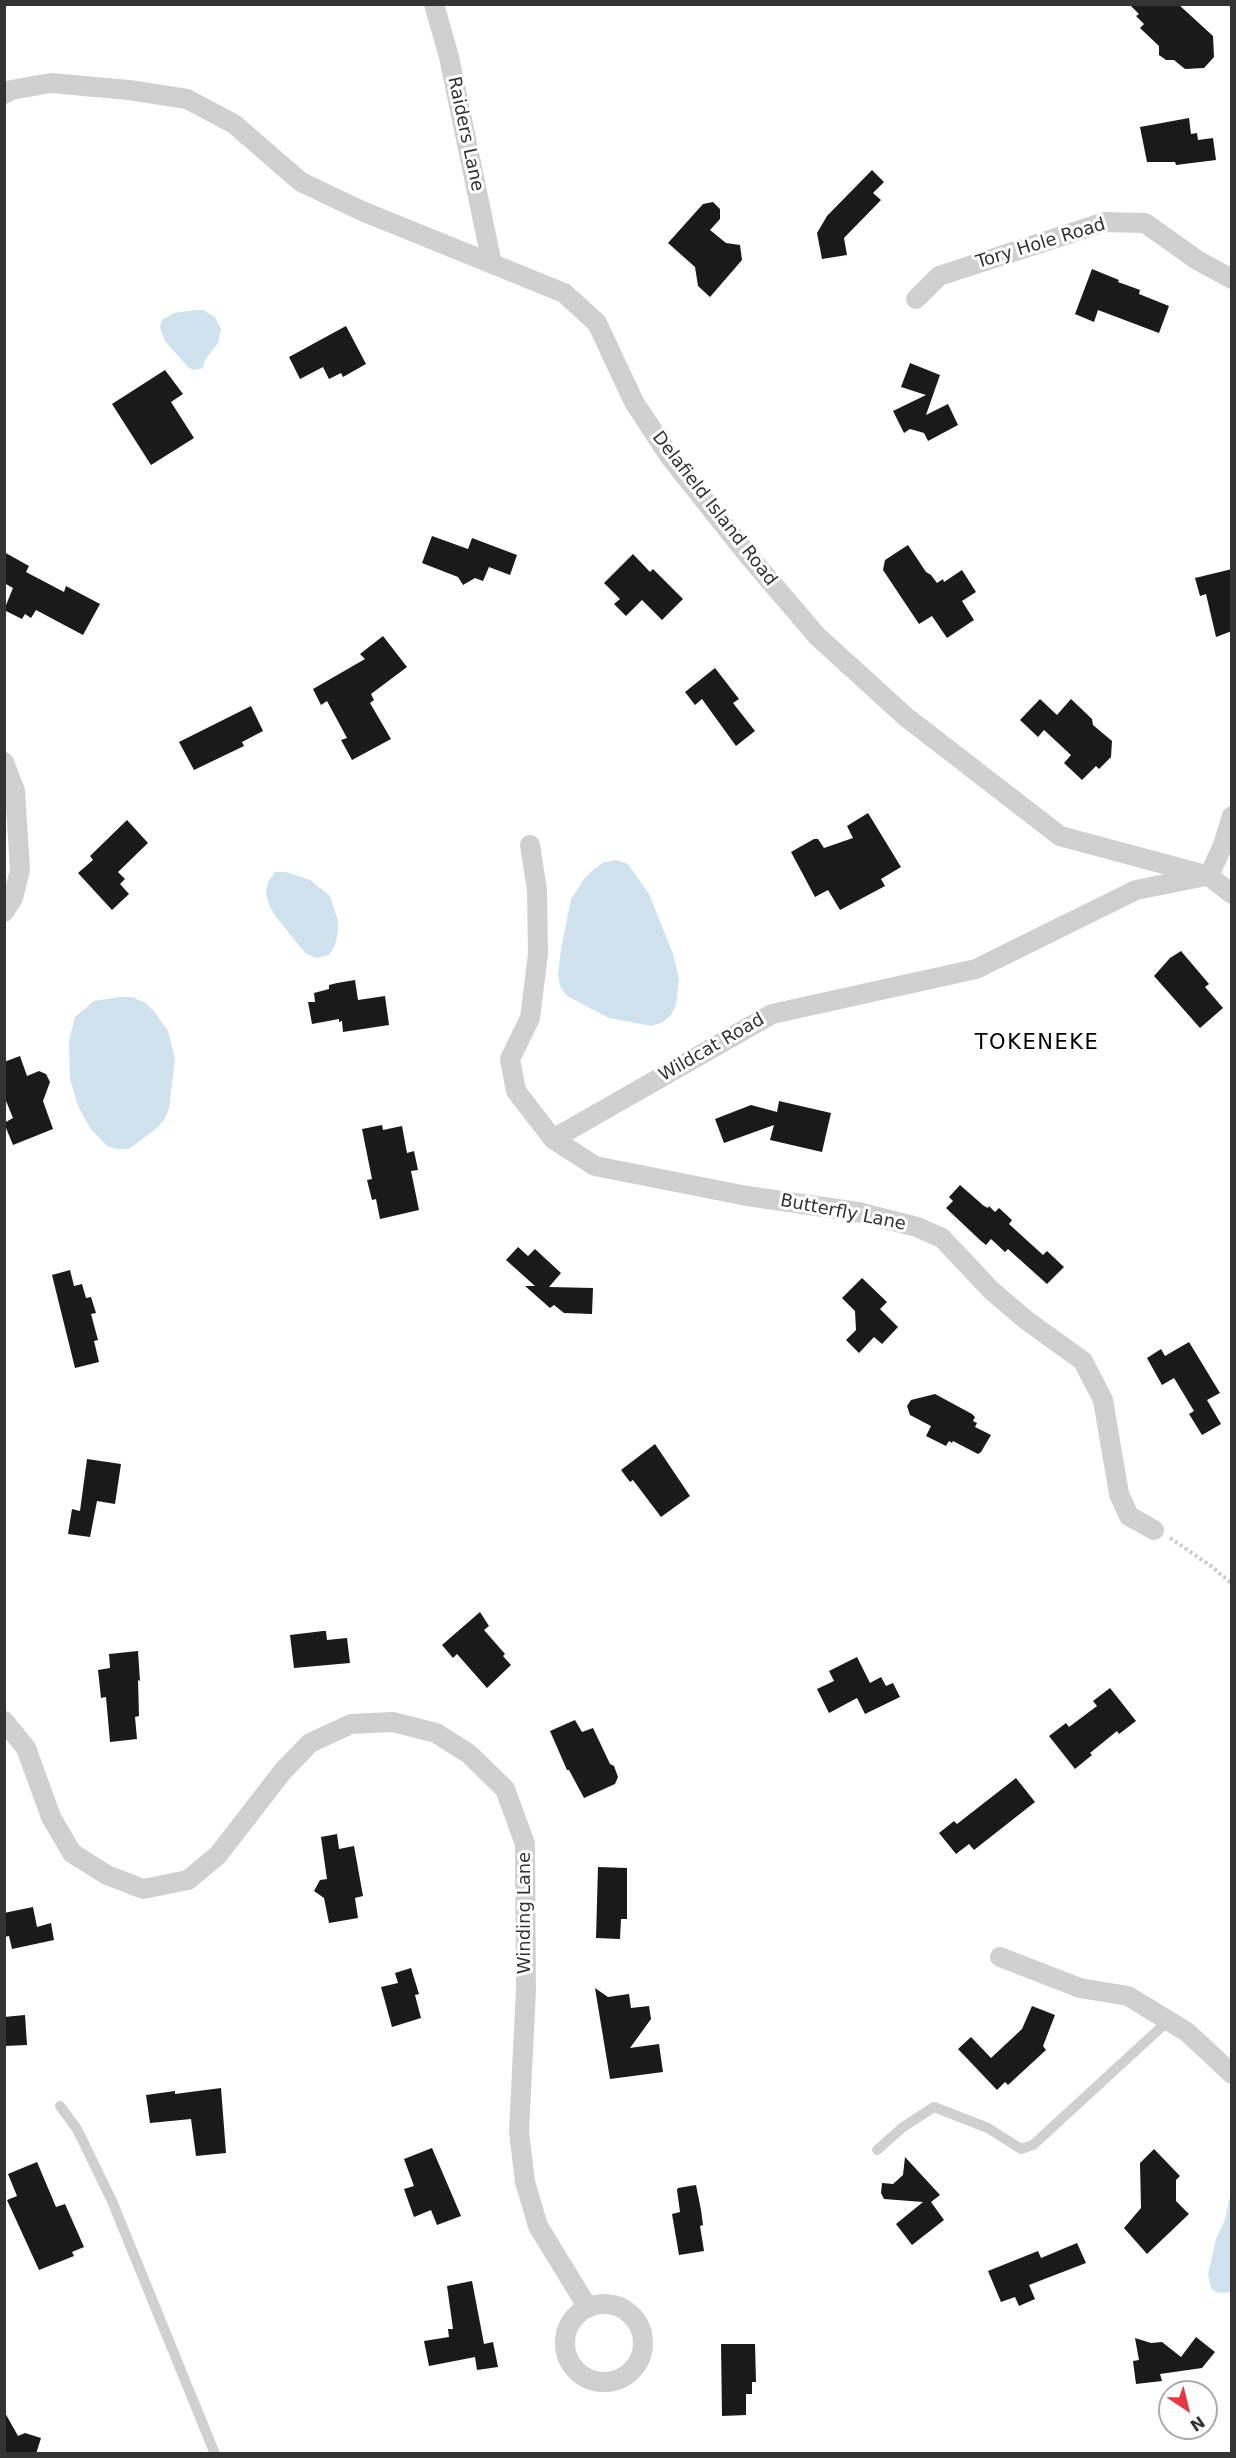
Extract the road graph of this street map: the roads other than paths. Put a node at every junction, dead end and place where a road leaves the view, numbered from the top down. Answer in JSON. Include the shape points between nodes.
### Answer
{"nodes":[{"id":1,"x":434,"y":4,"type":"edge"},
{"id":2,"x":4,"y":94,"type":"edge"},
{"id":3,"x":492,"y":264,"type":"junction"},
{"id":4,"x":1232,"y":279,"type":"edge"},
{"id":5,"x":916,"y":299,"type":"dead end"},
{"id":6,"x":4,"y":762,"type":"edge"},
{"id":7,"x":1232,"y":816,"type":"edge"},
{"id":8,"x":530,"y":845,"type":"dead end"},
{"id":9,"x":1209,"y":876,"type":"junction"},
{"id":10,"x":1232,"y":894,"type":"edge"},
{"id":11,"x":4,"y":912,"type":"edge"},
{"id":12,"x":554,"y":1138,"type":"junction"},
{"id":13,"x":1154,"y":1530,"type":"road end"},
{"id":14,"x":4,"y":1721,"type":"edge"},
{"id":15,"x":1000,"y":1957,"type":"dead end"},
{"id":16,"x":1169,"y":2020,"type":"junction"},
{"id":17,"x":1232,"y":2074,"type":"edge"},
{"id":18,"x":60,"y":2106,"type":"dead end"},
{"id":19,"x":877,"y":2150,"type":"dead end"},
{"id":20,"x":588,"y":2308,"type":"junction"},
{"id":21,"x":215,"y":2454,"type":"edge"}],
"edges":[{"from":1,"to":3,"type":"street","name":"Raiders Lane"},
{"from":2,"to":3,"type":"street","name":"Delafield Island Road","via":[[51,83],[187,99],[234,124],[301,182]]},
{"from":3,"to":9,"type":"street","name":"Delafield Island Road","via":[[564,293],[597,322],[634,402],[670,458],[817,636],[906,717],[1060,836]]},
{"from":4,"to":5,"type":"street","name":"Tory Hole Road","via":[[1145,223],[1105,222],[939,276]]},
{"from":6,"to":11,"type":"street","via":[[15,791],[20,870],[13,898]]},
{"from":7,"to":9,"type":"street"},
{"from":8,"to":12,"type":"street","via":[[537,890],[538,954],[530,1018],[510,1059],[516,1091]]},
{"from":9,"to":10,"type":"street","name":"Delafield Island Road"},
{"from":9,"to":12,"type":"street","name":"Wildcat Road","via":[[1136,890],[976,969],[772,1014]]},
{"from":12,"to":13,"type":"street","name":"Butterfly Lane","via":[[595,1166],[747,1196],[858,1212],[942,1238],[991,1290],[1083,1361],[1103,1400],[1119,1494],[1129,1516]]},
{"from":14,"to":20,"type":"street","name":"Winding Lane","via":[[26,1748],[51,1817],[72,1854],[107,1875],[143,1889],[188,1880],[218,1856],[283,1771],[310,1743],[351,1724],[393,1722],[436,1733],[469,1754],[505,1789],[525,1844],[526,1990],[519,2132],[525,2182],[538,2226]]},
{"from":15,"to":16,"type":"street","via":[[1080,1988],[1128,1996]]},
{"from":16,"to":17,"type":"street"},
{"from":16,"to":19,"type":"lane","via":[[1033,2145],[1021,2149],[988,2128],[934,2107]]},
{"from":18,"to":21,"type":"lane","via":[[77,2129],[112,2201]]},
{"from":20,"to":20,"type":"street","via":[[575,2316],[567,2330],[564,2344],[568,2359],[577,2372],[590,2380],[605,2383],[620,2379],[640,2357],[640,2327],[618,2307],[603,2304]]}]}
